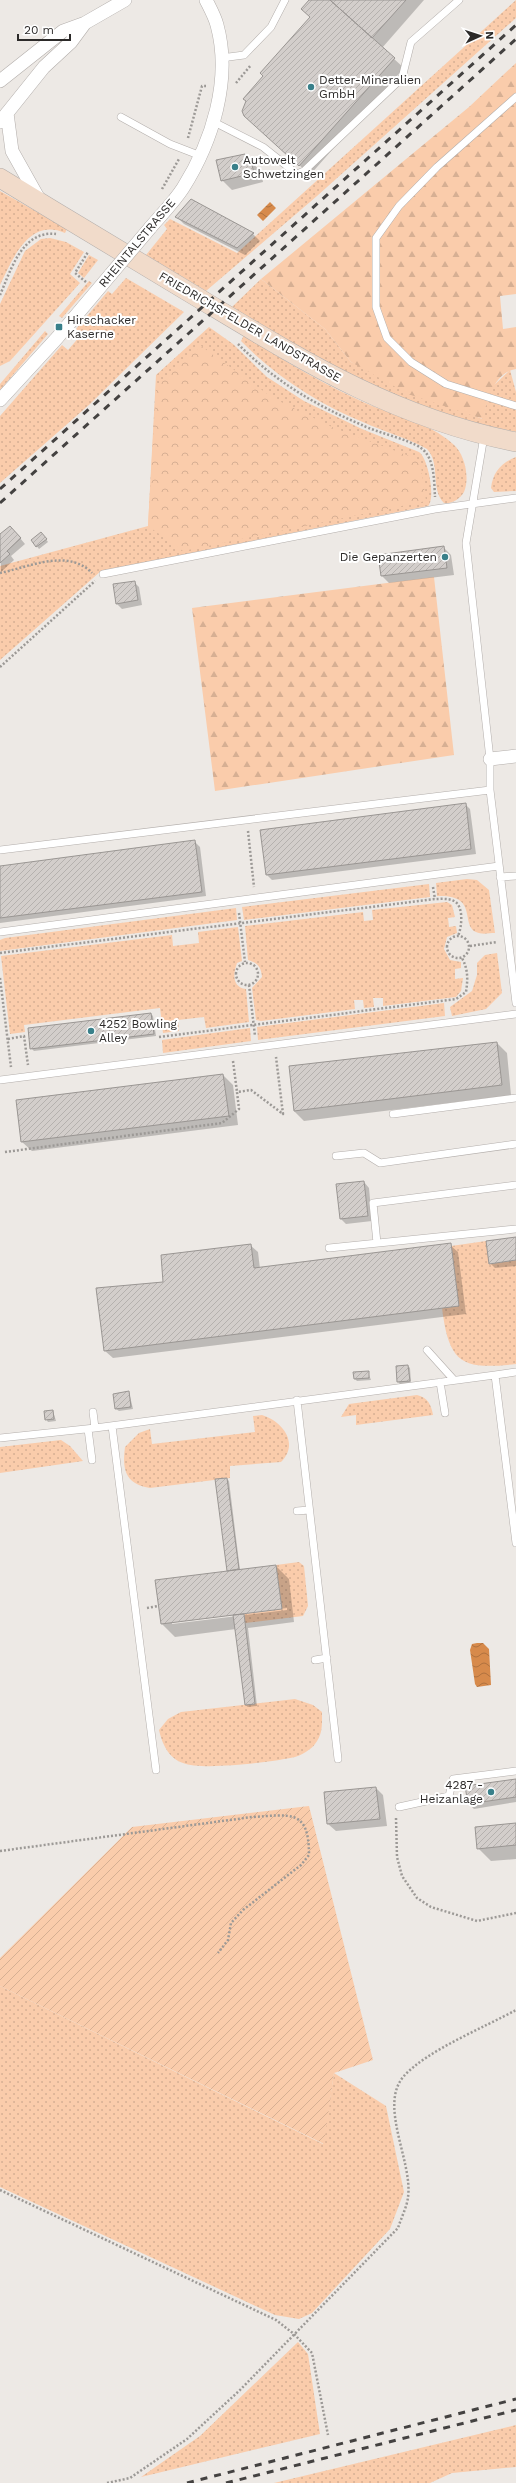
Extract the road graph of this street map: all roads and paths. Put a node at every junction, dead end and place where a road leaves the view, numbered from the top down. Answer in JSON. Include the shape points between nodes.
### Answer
{"nodes":[{"id":1,"x":125,"y":0,"type":"edge"},
{"id":2,"x":206,"y":0,"type":"edge"},
{"id":3,"x":285,"y":0,"type":"edge"},
{"id":4,"x":459,"y":0,"type":"edge"},
{"id":5,"x":85,"y":23,"type":"junction"},
{"id":6,"x":221,"y":58,"type":"junction"},
{"id":7,"x":0,"y":81,"type":"edge"},
{"id":8,"x":516,"y":96,"type":"edge"},
{"id":9,"x":3,"y":117,"type":"edge"},
{"id":10,"x":121,"y":117,"type":"dead end"},
{"id":11,"x":214,"y":122,"type":"junction"},
{"id":12,"x":201,"y":156,"type":"junction"},
{"id":13,"x":0,"y":178,"type":"edge"},
{"id":14,"x":42,"y":204,"type":"junction"},
{"id":15,"x":59,"y":235,"type":"dead end"},
{"id":16,"x":83,"y":246,"type":"dead end"},
{"id":17,"x":89,"y":250,"type":"junction"},
{"id":18,"x":95,"y":254,"type":"dead end"},
{"id":19,"x":86,"y":283,"type":"dead end"},
{"id":20,"x":0,"y":295,"type":"edge"},
{"id":21,"x":234,"y":339,"type":"dead end"},
{"id":22,"x":0,"y":400,"type":"edge"},
{"id":23,"x":516,"y":406,"type":"edge"},
{"id":24,"x":484,"y":435,"type":"junction"},
{"id":25,"x":516,"y":442,"type":"edge"},
{"id":26,"x":516,"y":498,"type":"edge"},
{"id":27,"x":473,"y":504,"type":"junction"},
{"id":28,"x":436,"y":509,"type":"junction"},
{"id":29,"x":0,"y":573,"type":"edge"},
{"id":30,"x":103,"y":574,"type":"dead end"},
{"id":31,"x":0,"y":667,"type":"edge"},
{"id":32,"x":516,"y":756,"type":"edge"},
{"id":33,"x":490,"y":759,"type":"junction"},
{"id":34,"x":490,"y":790,"type":"junction"},
{"id":35,"x":246,"y":820,"type":"junction"},
{"id":36,"x":0,"y":850,"type":"edge"},
{"id":37,"x":499,"y":866,"type":"junction"},
{"id":38,"x":516,"y":876,"type":"edge"},
{"id":39,"x":500,"y":877,"type":"junction"},
{"id":40,"x":256,"y":898,"type":"junction"},
{"id":41,"x":238,"y":900,"type":"junction"},
{"id":42,"x":241,"y":924,"type":"junction"},
{"id":43,"x":0,"y":932,"type":"edge"},
{"id":44,"x":458,"y":936,"type":"junction"},
{"id":45,"x":508,"y":940,"type":"junction"},
{"id":46,"x":470,"y":946,"type":"junction"},
{"id":47,"x":0,"y":953,"type":"edge"},
{"id":48,"x":462,"y":958,"type":"junction"},
{"id":49,"x":245,"y":962,"type":"junction"},
{"id":50,"x":0,"y":978,"type":"edge"},
{"id":51,"x":249,"y":985,"type":"junction"},
{"id":52,"x":516,"y":1003,"type":"edge"},
{"id":53,"x":516,"y":1014,"type":"edge"},
{"id":54,"x":253,"y":1024,"type":"junction"},
{"id":55,"x":159,"y":1037,"type":"dead end"},
{"id":56,"x":8,"y":1038,"type":"junction"},
{"id":57,"x":274,"y":1047,"type":"junction"},
{"id":58,"x":256,"y":1049,"type":"junction"},
{"id":59,"x":232,"y":1052,"type":"junction"},
{"id":60,"x":29,"y":1077,"type":"junction"},
{"id":61,"x":12,"y":1078,"type":"junction"},
{"id":62,"x":0,"y":1080,"type":"edge"},
{"id":63,"x":237,"y":1092,"type":"junction"},
{"id":64,"x":516,"y":1098,"type":"edge"},
{"id":65,"x":393,"y":1114,"type":"dead end"},
{"id":66,"x":516,"y":1144,"type":"edge"},
{"id":67,"x":5,"y":1152,"type":"dead end"},
{"id":68,"x":336,"y":1156,"type":"dead end"},
{"id":69,"x":516,"y":1186,"type":"edge"},
{"id":70,"x":516,"y":1229,"type":"edge"},
{"id":71,"x":377,"y":1243,"type":"junction"},
{"id":72,"x":329,"y":1248,"type":"dead end"},
{"id":73,"x":427,"y":1350,"type":"dead end"},
{"id":74,"x":516,"y":1372,"type":"edge"},
{"id":75,"x":495,"y":1374,"type":"junction"},
{"id":76,"x":454,"y":1380,"type":"junction"},
{"id":77,"x":440,"y":1382,"type":"junction"},
{"id":78,"x":297,"y":1400,"type":"junction"},
{"id":79,"x":93,"y":1412,"type":"dead end"},
{"id":80,"x":445,"y":1413,"type":"dead end"},
{"id":81,"x":112,"y":1426,"type":"junction"},
{"id":82,"x":91,"y":1428,"type":"junction"},
{"id":83,"x":0,"y":1438,"type":"edge"},
{"id":84,"x":92,"y":1460,"type":"dead end"},
{"id":85,"x":309,"y":1510,"type":"junction"},
{"id":86,"x":297,"y":1511,"type":"dead end"},
{"id":87,"x":516,"y":1543,"type":"edge"},
{"id":88,"x":158,"y":1606,"type":"dead end"},
{"id":89,"x":147,"y":1608,"type":"dead end"},
{"id":90,"x":326,"y":1658,"type":"junction"},
{"id":91,"x":315,"y":1660,"type":"dead end"},
{"id":92,"x":338,"y":1758,"type":"dead end"},
{"id":93,"x":156,"y":1770,"type":"dead end"},
{"id":94,"x":516,"y":1772,"type":"edge"},
{"id":95,"x":399,"y":1807,"type":"joint"},
{"id":96,"x":0,"y":1851,"type":"edge"},
{"id":97,"x":516,"y":1913,"type":"edge"},
{"id":98,"x":218,"y":1954,"type":"dead end"},
{"id":99,"x":516,"y":2010,"type":"edge"},
{"id":100,"x":0,"y":2190,"type":"edge"},
{"id":101,"x":294,"y":2334,"type":"junction"},
{"id":102,"x":328,"y":2435,"type":"dead end"},
{"id":103,"x":107,"y":2483,"type":"edge"}],
"edges":[{"from":1,"to":5,"type":"street"},
{"from":2,"to":6,"type":"street","name":"RHEINTALSTRASSE","via":[[217,26]]},
{"from":3,"to":6,"type":"lane","via":[[271,27],[244,55]]},
{"from":4,"to":11,"type":"lane","via":[[411,42],[402,78],[304,171],[297,174],[263,147]]},
{"from":5,"to":7,"type":"street","via":[[62,31]]},
{"from":5,"to":9,"type":"street"},
{"from":6,"to":11,"type":"street","name":"RHEINTALSTRASSE","via":[[221,88]]},
{"from":8,"to":23,"type":"lane","via":[[437,167],[399,206],[376,238],[376,307],[387,338],[411,362],[446,384]]},
{"from":9,"to":14,"type":"street","via":[[12,151]]},
{"from":10,"to":12,"type":"lane","via":[[170,144]]},
{"from":11,"to":12,"type":"street","name":"RHEINTALSTRASSE"},
{"from":12,"to":22,"type":"street","name":"RHEINTALSTRASSE","bridge":true,"via":[[182,189],[150,228],[57,338]]},
{"from":13,"to":14,"type":"main road","name":"FRIEDRICHSFELDER LANDSTRASSE"},
{"from":14,"to":24,"type":"main road","name":"FRIEDRICHSFELDER LANDSTRASSE","via":[[312,366],[373,397],[436,421]]},
{"from":15,"to":20,"type":"path","via":[[43,234],[34,237],[27,244],[19,254]]},
{"from":16,"to":17,"type":"path"},
{"from":17,"to":18,"type":"path"},
{"from":17,"to":19,"type":"path","via":[[75,273]]},
{"from":21,"to":28,"type":"path","via":[[270,375],[318,404],[362,426],[422,448],[431,460]]},
{"from":24,"to":25,"type":"main road","name":"FRIEDRICHSFELDER LANDSTRASSE"},
{"from":24,"to":27,"type":"lane"},
{"from":26,"to":27,"type":"lane"},
{"from":27,"to":28,"type":"lane"},
{"from":27,"to":33,"type":"lane","via":[[466,543]]},
{"from":28,"to":30,"type":"lane"},
{"from":29,"to":31,"type":"path","via":[[66,559],[79,563],[98,579]]},
{"from":32,"to":33,"type":"street"},
{"from":33,"to":34,"type":"lane"},
{"from":34,"to":35,"type":"lane"},
{"from":34,"to":37,"type":"lane"},
{"from":35,"to":36,"type":"lane"},
{"from":35,"to":40,"type":"path"},
{"from":37,"to":39,"type":"lane"},
{"from":37,"to":40,"type":"lane"},
{"from":38,"to":39,"type":"lane"},
{"from":39,"to":45,"type":"lane"},
{"from":40,"to":41,"type":"lane"},
{"from":41,"to":42,"type":"path"},
{"from":41,"to":43,"type":"lane"},
{"from":42,"to":44,"type":"path","via":[[449,899],[460,908],[462,927]]},
{"from":42,"to":47,"type":"path"},
{"from":42,"to":49,"type":"path"},
{"from":44,"to":46,"type":"path","via":[[464,937]]},
{"from":44,"to":48,"type":"path","via":[[448,942],[448,953],[454,958]]},
{"from":45,"to":46,"type":"path"},
{"from":45,"to":52,"type":"lane"},
{"from":46,"to":48,"type":"path","via":[[467,956]]},
{"from":48,"to":54,"type":"path","via":[[468,981],[466,992],[456,999]]},
{"from":49,"to":51,"type":"path","via":[[251,963],[258,971],[254,982]]},
{"from":49,"to":51,"type":"path","via":[[239,964],[235,975],[237,980]]},
{"from":50,"to":56,"type":"path"},
{"from":51,"to":54,"type":"path"},
{"from":53,"to":57,"type":"lane"},
{"from":54,"to":55,"type":"path"},
{"from":54,"to":58,"type":"path"},
{"from":56,"to":60,"type":"path","via":[[24,1036]]},
{"from":56,"to":61,"type":"path"},
{"from":57,"to":58,"type":"lane"},
{"from":57,"to":63,"type":"path","via":[[283,1114],[251,1090]]},
{"from":58,"to":59,"type":"lane"},
{"from":59,"to":60,"type":"lane"},
{"from":59,"to":63,"type":"path"},
{"from":60,"to":61,"type":"lane"},
{"from":61,"to":62,"type":"lane"},
{"from":63,"to":67,"type":"path","via":[[239,1109],[222,1123]]},
{"from":64,"to":65,"type":"lane"},
{"from":66,"to":68,"type":"lane","via":[[380,1162],[364,1153]]},
{"from":69,"to":71,"type":"lane","via":[[373,1203]]},
{"from":70,"to":71,"type":"lane"},
{"from":71,"to":72,"type":"lane"},
{"from":73,"to":76,"type":"lane"},
{"from":74,"to":75,"type":"lane"},
{"from":75,"to":76,"type":"lane"},
{"from":75,"to":87,"type":"lane"},
{"from":76,"to":77,"type":"lane"},
{"from":77,"to":78,"type":"lane"},
{"from":77,"to":80,"type":"lane"},
{"from":78,"to":81,"type":"lane"},
{"from":78,"to":85,"type":"lane"},
{"from":79,"to":82,"type":"lane"},
{"from":81,"to":82,"type":"lane"},
{"from":81,"to":93,"type":"lane","via":[[148,1677]]},
{"from":82,"to":83,"type":"lane"},
{"from":82,"to":84,"type":"lane"},
{"from":85,"to":86,"type":"lane"},
{"from":85,"to":90,"type":"lane"},
{"from":88,"to":89,"type":"path"},
{"from":90,"to":91,"type":"lane"},
{"from":90,"to":92,"type":"lane"},
{"from":94,"to":95,"type":"lane","via":[[453,1779],[449,1796]]},
{"from":95,"to":97,"type":"path","via":[[396,1819],[397,1857],[402,1876],[417,1898],[432,1907],[477,1921]]},
{"from":96,"to":98,"type":"path","via":[[252,1817],[291,1815],[306,1826],[309,1855],[301,1865],[243,1910],[231,1923],[228,1940]]},
{"from":99,"to":101,"type":"path","via":[[424,2059],[403,2077],[392,2105],[408,2196],[398,2228]]},
{"from":100,"to":101,"type":"path","via":[[276,2320]]},
{"from":101,"to":102,"type":"path","via":[[312,2352]]},
{"from":101,"to":103,"type":"path","via":[[240,2390],[187,2439],[130,2478]]}]}
